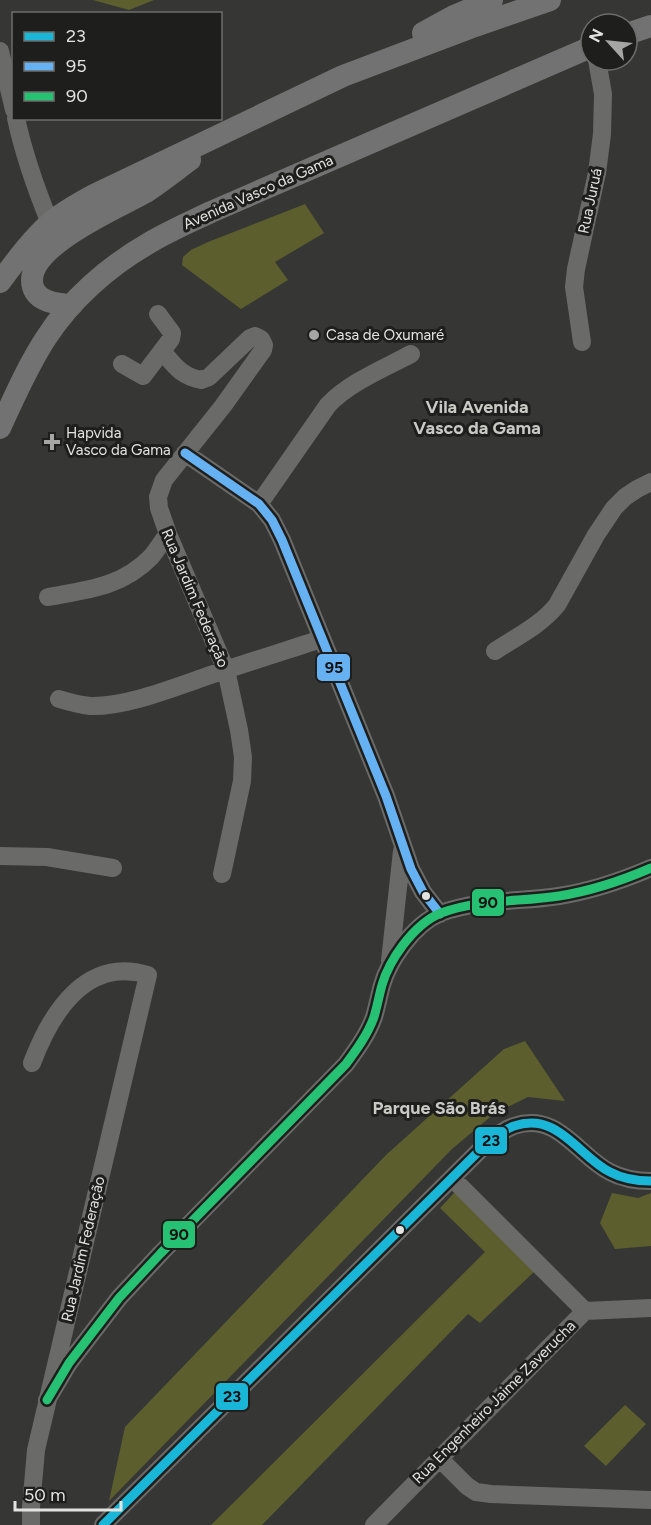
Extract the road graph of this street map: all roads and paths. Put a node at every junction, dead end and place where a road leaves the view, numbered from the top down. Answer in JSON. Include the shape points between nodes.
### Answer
{"nodes":[{"id":1,"x":492,"y":0,"type":"edge"},
{"id":2,"x":550,"y":0,"type":"edge"},
{"id":3,"x":0,"y":51,"type":"edge"},
{"id":4,"x":579,"y":52,"type":"edge"},
{"id":5,"x":599,"y":72,"type":"edge"},
{"id":6,"x":343,"y":76,"type":"junction"},
{"id":7,"x":12,"y":102,"type":"edge"},
{"id":8,"x":16,"y":120,"type":"edge"},
{"id":9,"x":224,"y":134,"type":"junction"},
{"id":10,"x":50,"y":223,"type":"junction"},
{"id":11,"x":0,"y":282,"type":"edge"},
{"id":12,"x":72,"y":305,"type":"junction"},
{"id":13,"x":158,"y":314,"type":"dead end"},
{"id":14,"x":582,"y":342,"type":"dead end"},
{"id":15,"x":162,"y":351,"type":"junction"},
{"id":16,"x":411,"y":354,"type":"dead end"},
{"id":17,"x":122,"y":364,"type":"dead end"},
{"id":18,"x":0,"y":428,"type":"edge"},
{"id":19,"x":185,"y":453,"type":"junction"},
{"id":20,"x":651,"y":482,"type":"edge"},
{"id":21,"x":259,"y":504,"type":"junction"},
{"id":22,"x":168,"y":534,"type":"junction"},
{"id":23,"x":48,"y":597,"type":"dead end"},
{"id":24,"x":321,"y":639,"type":"junction"},
{"id":25,"x":495,"y":651,"type":"dead end"},
{"id":26,"x":226,"y":670,"type":"junction"},
{"id":27,"x":59,"y":699,"type":"dead end"},
{"id":28,"x":402,"y":847,"type":"junction"},
{"id":29,"x":0,"y":856,"type":"edge"},
{"id":30,"x":113,"y":868,"type":"dead end"},
{"id":31,"x":651,"y":868,"type":"edge"},
{"id":32,"x":222,"y":874,"type":"dead end"},
{"id":33,"x":440,"y":914,"type":"junction"},
{"id":34,"x":390,"y":966,"type":"junction"},
{"id":35,"x":32,"y":1063,"type":"dead end"},
{"id":36,"x":452,"y":1178,"type":"junction"},
{"id":37,"x":651,"y":1181,"type":"edge"},
{"id":38,"x":651,"y":1308,"type":"edge"},
{"id":39,"x":585,"y":1311,"type":"junction"},
{"id":40,"x":47,"y":1400,"type":"junction"},
{"id":41,"x":439,"y":1458,"type":"junction"},
{"id":42,"x":651,"y":1500,"type":"edge"},
{"id":43,"x":31,"y":1525,"type":"edge"},
{"id":44,"x":103,"y":1525,"type":"edge"},
{"id":45,"x":374,"y":1525,"type":"edge"}],
"edges":[{"from":1,"to":6,"type":"main road","via":[[454,16]]},
{"from":2,"to":6,"type":"main road"},
{"from":3,"to":7,"type":"street"},
{"from":4,"to":12,"type":"main road","name":"Avenida Vasco da Gama","via":[[150,242],[105,273]]},
{"from":5,"to":14,"type":"street","name":"Rua Juruá","via":[[602,134],[574,286]]},
{"from":6,"to":9,"type":"main road"},
{"from":8,"to":10,"type":"street","via":[[33,182]]},
{"from":9,"to":10,"type":"main road","via":[[94,195]]},
{"from":9,"to":12,"type":"main road","via":[[149,190],[70,233],[43,257],[32,277],[35,292],[51,302]]},
{"from":10,"to":11,"type":"main road"},
{"from":12,"to":18,"type":"main road","name":"Avenida Vasco da Gama","via":[[40,348]]},
{"from":13,"to":15,"type":"street","via":[[172,333]]},
{"from":15,"to":17,"type":"street","via":[[144,376]]},
{"from":15,"to":19,"type":"street","name":"Rua Jardim Federação","via":[[184,375],[201,380],[250,338],[261,339],[264,345]]},
{"from":16,"to":21,"type":"street","via":[[336,397]]},
{"from":19,"to":21,"type":"street"},
{"from":19,"to":22,"type":"street","name":"Rua Jardim Federação","via":[[164,480],[158,496]]},
{"from":20,"to":25,"type":"street","via":[[614,508],[550,613]]},
{"from":21,"to":24,"type":"street","via":[[282,540]]},
{"from":22,"to":23,"type":"street","via":[[150,557],[121,580]]},
{"from":22,"to":26,"type":"street","name":"Rua Jardim Federação"},
{"from":24,"to":26,"type":"street"},
{"from":24,"to":28,"type":"street","via":[[386,795]]},
{"from":26,"to":27,"type":"street","via":[[112,704],[91,706]]},
{"from":26,"to":32,"type":"street","name":"Rua Jardim Federação","via":[[243,757],[238,804]]},
{"from":28,"to":33,"type":"street","via":[[416,882]]},
{"from":28,"to":34,"type":"street"},
{"from":29,"to":30,"type":"street","via":[[47,857]]},
{"from":31,"to":33,"type":"street","via":[[576,893],[482,904]]},
{"from":33,"to":34,"type":"street","via":[[409,937]]},
{"from":34,"to":40,"type":"street","via":[[368,1031],[346,1064],[119,1298],[69,1363]]},
{"from":35,"to":40,"type":"street","name":"Rua Jardim Federação","via":[[50,1023],[78,989],[92,979],[120,971],[148,975]]},
{"from":36,"to":37,"type":"street","via":[[498,1134],[530,1123],[556,1130],[609,1172]]},
{"from":36,"to":39,"type":"street","name":"Rua Engenheiro Jaime Zaverucha"},
{"from":36,"to":44,"type":"street"},
{"from":38,"to":39,"type":"street"},
{"from":39,"to":41,"type":"street","name":"Rua Engenheiro Jaime Zaverucha"},
{"from":40,"to":43,"type":"street","name":"Rua Jardim Federação","via":[[36,1450]]},
{"from":41,"to":42,"type":"street","via":[[476,1492]]},
{"from":41,"to":45,"type":"street","name":"Rua Engenheiro Jaime Zaverucha"}]}
